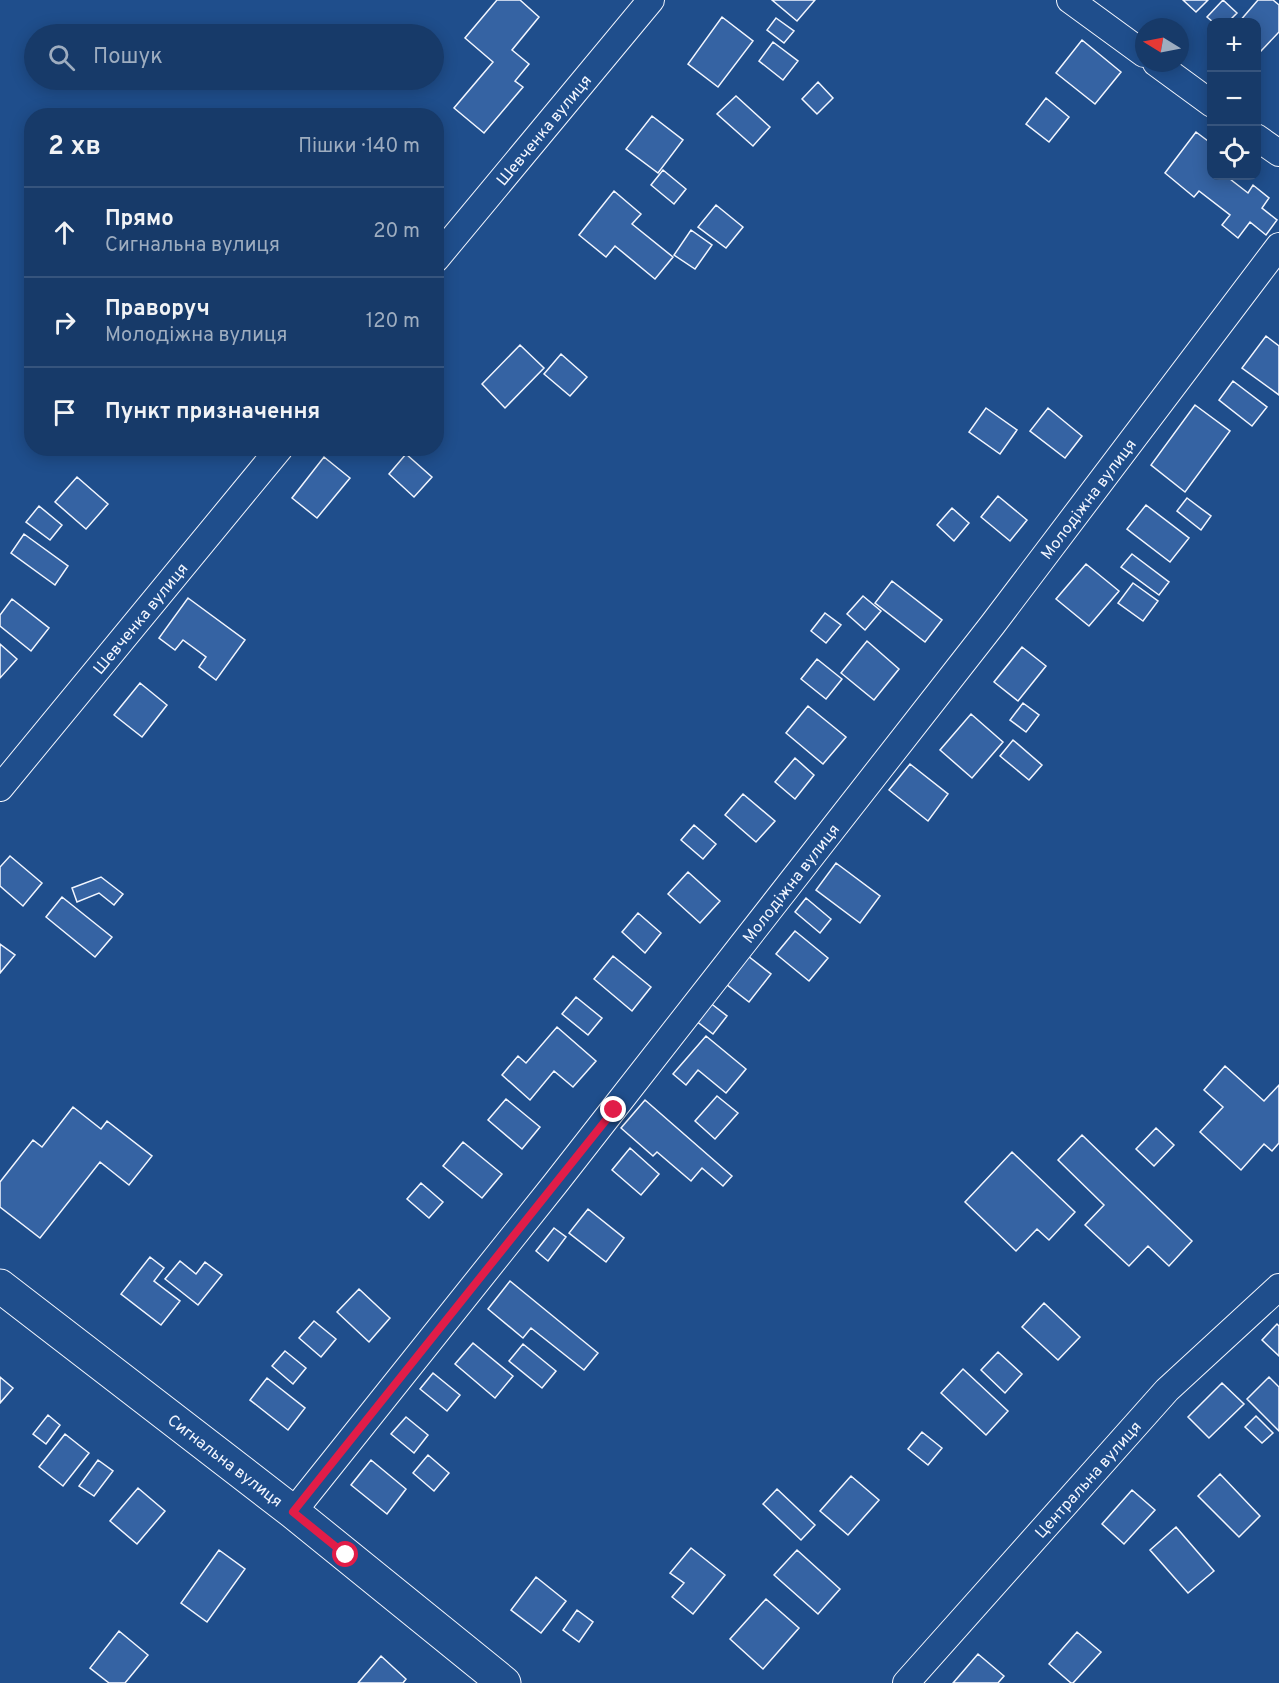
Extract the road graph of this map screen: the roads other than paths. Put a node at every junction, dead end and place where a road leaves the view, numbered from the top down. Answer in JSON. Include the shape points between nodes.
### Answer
{"nodes":[{"id":1,"x":651,"y":0,"type":"edge"},
{"id":2,"x":1070,"y":0,"type":"edge"},
{"id":3,"x":1135,"y":47,"type":"edge"},
{"id":4,"x":1168,"y":72,"type":"edge"},
{"id":5,"x":1207,"y":100,"type":"edge"},
{"id":6,"x":1261,"y":140,"type":"edge"},
{"id":7,"x":1279,"y":153,"type":"edge"},
{"id":8,"x":1279,"y":246,"type":"edge"},
{"id":9,"x":444,"y":249,"type":"edge"},
{"id":10,"x":273,"y":456,"type":"edge"},
{"id":11,"x":0,"y":788,"type":"edge"},
{"id":12,"x":0,"y":1286,"type":"edge"},
{"id":13,"x":1279,"y":1287,"type":"edge"},
{"id":14,"x":293,"y":1512,"type":"junction"},
{"id":15,"x":504,"y":1683,"type":"edge"},
{"id":16,"x":906,"y":1683,"type":"edge"}],
"edges":[{"from":1,"to":9,"type":"street","name":"Шевченка вулиця"},
{"from":2,"to":3,"type":"street"},
{"from":4,"to":5,"type":"street"},
{"from":6,"to":7,"type":"street"},
{"from":8,"to":14,"type":"street","name":"Молодіжна вулиця","via":[[993,624]]},
{"from":10,"to":11,"type":"street","name":"Шевченка вулиця"},
{"from":12,"to":14,"type":"main road","name":"Сигнальна вулиця"},
{"from":13,"to":16,"type":"street","name":"Центральна вулиця","via":[[1167,1390]]},
{"from":14,"to":15,"type":"main road","name":"Сигнальна вулиця"}]}
